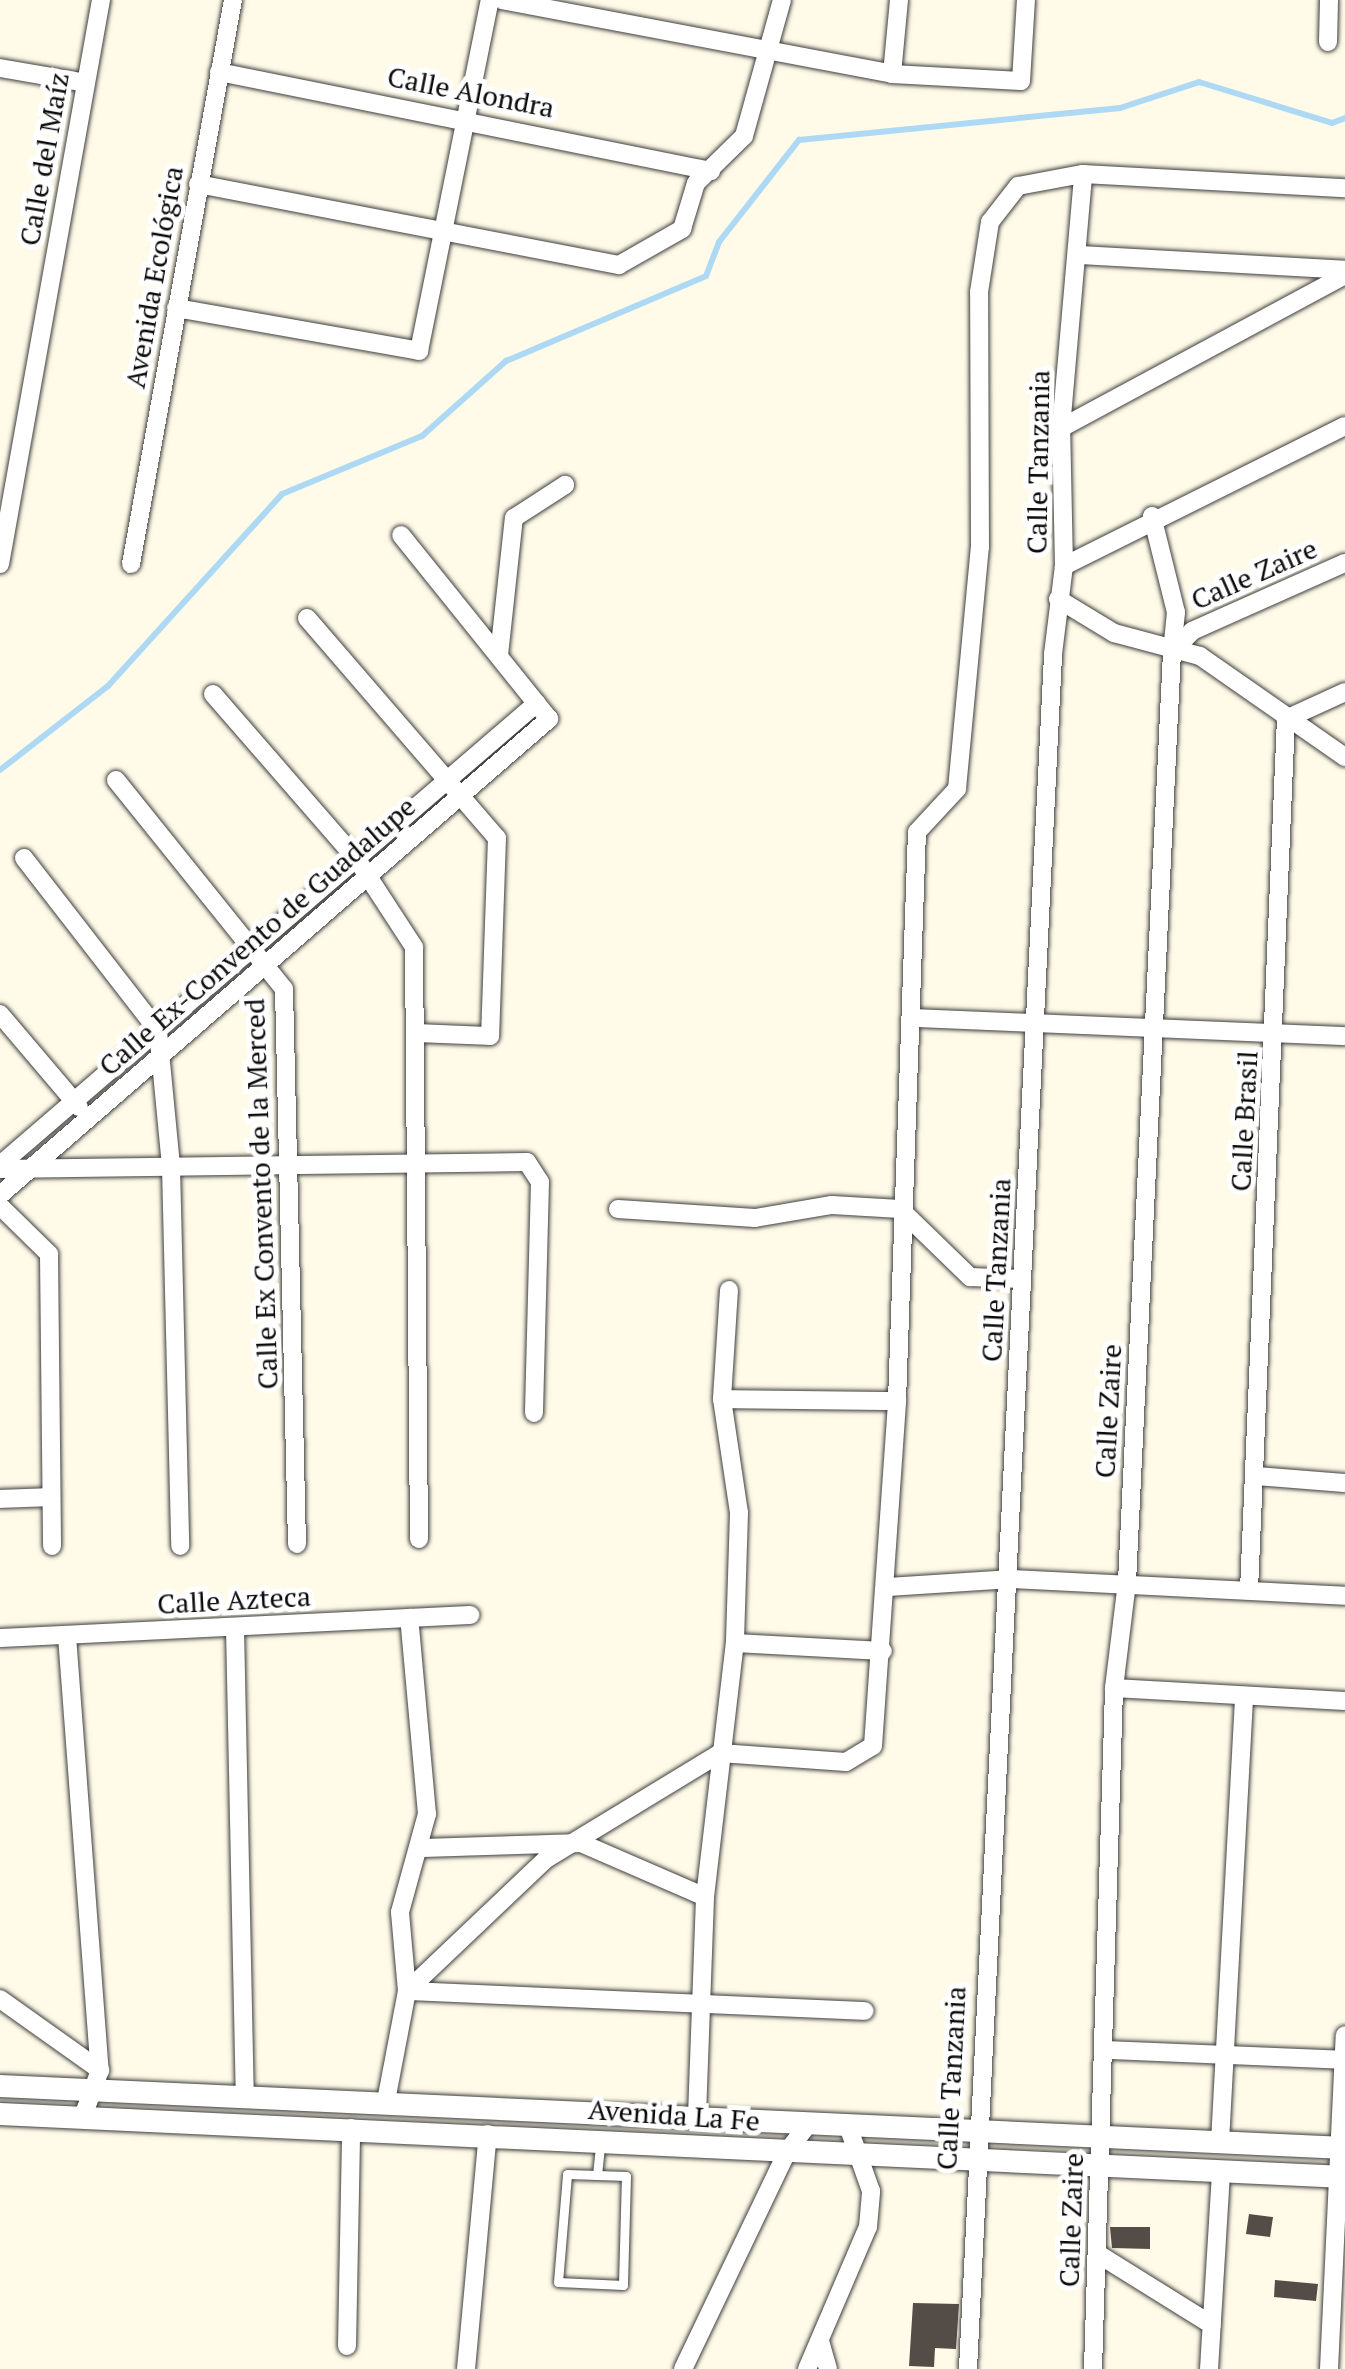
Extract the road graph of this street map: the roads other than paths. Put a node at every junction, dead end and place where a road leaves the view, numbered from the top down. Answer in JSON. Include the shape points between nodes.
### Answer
{"nodes":[{"id":1,"x":101,"y":0,"type":"edge"},
{"id":2,"x":233,"y":0,"type":"edge"},
{"id":3,"x":490,"y":0,"type":"edge"},
{"id":4,"x":502,"y":0,"type":"edge"},
{"id":5,"x":782,"y":0,"type":"edge"},
{"id":6,"x":899,"y":0,"type":"edge"},
{"id":7,"x":1026,"y":0,"type":"edge"},
{"id":8,"x":1329,"y":0,"type":"edge"},
{"id":9,"x":1328,"y":42,"type":"dead end"},
{"id":10,"x":773,"y":53,"type":"junction"},
{"id":11,"x":0,"y":68,"type":"edge"},
{"id":12,"x":220,"y":72,"type":"junction"},
{"id":13,"x":892,"y":74,"type":"junction"},
{"id":14,"x":86,"y":83,"type":"junction"},
{"id":15,"x":467,"y":118,"type":"junction"},
{"id":16,"x":712,"y":171,"type":"junction"},
{"id":17,"x":1082,"y":174,"type":"junction"},
{"id":18,"x":198,"y":184,"type":"junction"},
{"id":19,"x":1345,"y":188,"type":"edge"},
{"id":20,"x":446,"y":232,"type":"junction"},
{"id":21,"x":1080,"y":255,"type":"junction"},
{"id":22,"x":1345,"y":272,"type":"edge"},
{"id":23,"x":176,"y":308,"type":"junction"},
{"id":24,"x":1345,"y":426,"type":"edge"},
{"id":25,"x":1061,"y":428,"type":"junction"},
{"id":26,"x":1324,"y":436,"type":"junction"},
{"id":27,"x":1345,"y":441,"type":"edge"},
{"id":28,"x":565,"y":486,"type":"dead end"},
{"id":29,"x":1152,"y":516,"type":"junction"},
{"id":30,"x":401,"y":535,"type":"dead end"},
{"id":31,"x":1345,"y":563,"type":"edge"},
{"id":32,"x":0,"y":564,"type":"edge"},
{"id":33,"x":131,"y":564,"type":"dead end"},
{"id":34,"x":1064,"y":566,"type":"junction"},
{"id":35,"x":1058,"y":599,"type":"junction"},
{"id":36,"x":307,"y":618,"type":"dead end"},
{"id":37,"x":1172,"y":652,"type":"junction"},
{"id":38,"x":499,"y":655,"type":"junction"},
{"id":39,"x":1345,"y":692,"type":"edge"},
{"id":40,"x":212,"y":694,"type":"dead end"},
{"id":41,"x":537,"y":703,"type":"junction"},
{"id":42,"x":1286,"y":719,"type":"junction"},
{"id":43,"x":1345,"y":757,"type":"edge"},
{"id":44,"x":116,"y":780,"type":"dead end"},
{"id":45,"x":458,"y":790,"type":"junction"},
{"id":46,"x":24,"y":858,"type":"dead end"},
{"id":47,"x":363,"y":868,"type":"junction"},
{"id":48,"x":253,"y":950,"type":"junction"},
{"id":49,"x":265,"y":966,"type":"junction"},
{"id":50,"x":0,"y":1014,"type":"edge"},
{"id":51,"x":915,"y":1018,"type":"junction"},
{"id":52,"x":1038,"y":1026,"type":"junction"},
{"id":53,"x":158,"y":1031,"type":"junction"},
{"id":54,"x":1156,"y":1031,"type":"junction"},
{"id":55,"x":419,"y":1033,"type":"junction"},
{"id":56,"x":1276,"y":1034,"type":"junction"},
{"id":57,"x":1345,"y":1036,"type":"edge"},
{"id":58,"x":160,"y":1054,"type":"junction"},
{"id":59,"x":78,"y":1099,"type":"junction"},
{"id":60,"x":81,"y":1124,"type":"junction"},
{"id":61,"x":420,"y":1160,"type":"junction"},
{"id":62,"x":293,"y":1163,"type":"junction"},
{"id":63,"x":0,"y":1167,"type":"edge"},
{"id":64,"x":171,"y":1167,"type":"junction"},
{"id":65,"x":26,"y":1173,"type":"junction"},
{"id":66,"x":0,"y":1194,"type":"edge"},
{"id":67,"x":0,"y":1206,"type":"edge"},
{"id":68,"x":618,"y":1209,"type":"dead end"},
{"id":69,"x":900,"y":1209,"type":"junction"},
{"id":70,"x":1022,"y":1279,"type":"junction"},
{"id":71,"x":729,"y":1290,"type":"dead end"},
{"id":72,"x":722,"y":1399,"type":"junction"},
{"id":73,"x":897,"y":1402,"type":"junction"},
{"id":74,"x":534,"y":1413,"type":"dead end"},
{"id":75,"x":1256,"y":1476,"type":"junction"},
{"id":76,"x":1345,"y":1483,"type":"edge"},
{"id":77,"x":51,"y":1497,"type":"junction"},
{"id":78,"x":0,"y":1499,"type":"edge"},
{"id":79,"x":419,"y":1539,"type":"dead end"},
{"id":80,"x":298,"y":1544,"type":"dead end"},
{"id":81,"x":52,"y":1546,"type":"dead end"},
{"id":82,"x":180,"y":1546,"type":"dead end"},
{"id":83,"x":1012,"y":1579,"type":"junction"},
{"id":84,"x":1127,"y":1582,"type":"junction"},
{"id":85,"x":888,"y":1587,"type":"junction"},
{"id":86,"x":1249,"y":1590,"type":"junction"},
{"id":87,"x":1345,"y":1596,"type":"edge"},
{"id":88,"x":470,"y":1614,"type":"dead end"},
{"id":89,"x":409,"y":1618,"type":"junction"},
{"id":90,"x":235,"y":1628,"type":"junction"},
{"id":91,"x":67,"y":1636,"type":"junction"},
{"id":92,"x":0,"y":1638,"type":"edge"},
{"id":93,"x":734,"y":1644,"type":"junction"},
{"id":94,"x":883,"y":1651,"type":"junction"},
{"id":95,"x":1114,"y":1688,"type":"junction"},
{"id":96,"x":1244,"y":1696,"type":"junction"},
{"id":97,"x":1345,"y":1700,"type":"edge"},
{"id":98,"x":720,"y":1753,"type":"junction"},
{"id":99,"x":580,"y":1844,"type":"junction"},
{"id":100,"x":424,"y":1848,"type":"junction"},
{"id":101,"x":705,"y":1897,"type":"junction"},
{"id":102,"x":407,"y":1991,"type":"junction"},
{"id":103,"x":0,"y":1999,"type":"edge"},
{"id":104,"x":701,"y":2000,"type":"junction"},
{"id":105,"x":865,"y":2012,"type":"dead end"},
{"id":106,"x":1345,"y":2036,"type":"edge"},
{"id":107,"x":1108,"y":2050,"type":"junction"},
{"id":108,"x":1226,"y":2052,"type":"junction"},
{"id":109,"x":1344,"y":2060,"type":"edge"},
{"id":110,"x":97,"y":2080,"type":"junction"},
{"id":111,"x":0,"y":2086,"type":"edge"},
{"id":112,"x":245,"y":2093,"type":"junction"},
{"id":113,"x":386,"y":2100,"type":"junction"},
{"id":114,"x":0,"y":2114,"type":"edge"},
{"id":115,"x":697,"y":2116,"type":"junction"},
{"id":116,"x":82,"y":2119,"type":"junction"},
{"id":117,"x":808,"y":2124,"type":"junction"},
{"id":118,"x":848,"y":2126,"type":"junction"},
{"id":119,"x":350,"y":2128,"type":"junction"},
{"id":120,"x":975,"y":2129,"type":"junction"},
{"id":121,"x":488,"y":2134,"type":"junction"},
{"id":122,"x":1102,"y":2135,"type":"junction"},
{"id":123,"x":600,"y":2140,"type":"junction"},
{"id":124,"x":1220,"y":2142,"type":"junction"},
{"id":125,"x":1343,"y":2148,"type":"edge"},
{"id":126,"x":787,"y":2152,"type":"junction"},
{"id":127,"x":857,"y":2153,"type":"junction"},
{"id":128,"x":974,"y":2156,"type":"junction"},
{"id":129,"x":1100,"y":2165,"type":"junction"},
{"id":130,"x":1221,"y":2171,"type":"junction"},
{"id":131,"x":597,"y":2175,"type":"junction"},
{"id":132,"x":1342,"y":2177,"type":"edge"},
{"id":133,"x":1098,"y":2254,"type":"junction"},
{"id":134,"x":1212,"y":2325,"type":"junction"},
{"id":135,"x":820,"y":2340,"type":"junction"},
{"id":136,"x":347,"y":2346,"type":"dead end"},
{"id":137,"x":466,"y":2369,"type":"edge"},
{"id":138,"x":683,"y":2369,"type":"edge"},
{"id":139,"x":807,"y":2369,"type":"edge"},
{"id":140,"x":828,"y":2369,"type":"edge"},
{"id":141,"x":968,"y":2369,"type":"edge"},
{"id":142,"x":1092,"y":2369,"type":"edge"},
{"id":143,"x":1210,"y":2369,"type":"edge"},
{"id":144,"x":1329,"y":2369,"type":"edge"}],
"edges":[{"from":1,"to":14,"type":"street","name":"Calle del Maíz"},
{"from":2,"to":12,"type":"street","name":"Avenida Ecológica"},
{"from":3,"to":15,"type":"street"},
{"from":4,"to":10,"type":"street"},
{"from":5,"to":10,"type":"street"},
{"from":6,"to":13,"type":"street"},
{"from":7,"to":13,"type":"street","via":[[1021,81]]},
{"from":8,"to":9,"type":"street"},
{"from":10,"to":13,"type":"street"},
{"from":10,"to":16,"type":"street","via":[[744,136]]},
{"from":11,"to":14,"type":"street"},
{"from":12,"to":15,"type":"street","name":"Calle Alondra"},
{"from":12,"to":18,"type":"street","name":"Avenida Ecológica"},
{"from":14,"to":32,"type":"street","name":"Calle del Maíz"},
{"from":15,"to":16,"type":"street","name":"Calle Alondra"},
{"from":15,"to":20,"type":"street"},
{"from":16,"to":20,"type":"street","via":[[696,183],[682,228],[619,265]]},
{"from":17,"to":19,"type":"street"},
{"from":17,"to":21,"type":"street","name":"Calle Tanzania"},
{"from":17,"to":51,"type":"street","via":[[1018,186],[990,222],[980,292],[980,547],[957,789],[917,832]]},
{"from":18,"to":20,"type":"street"},
{"from":18,"to":23,"type":"street","name":"Avenida Ecológica"},
{"from":20,"to":23,"type":"street","via":[[419,351]]},
{"from":21,"to":22,"type":"street"},
{"from":21,"to":25,"type":"street","name":"Calle Tanzania"},
{"from":22,"to":25,"type":"street"},
{"from":23,"to":33,"type":"street","name":"Avenida Ecológica"},
{"from":24,"to":26,"type":"street"},
{"from":25,"to":34,"type":"street","name":"Calle Tanzania"},
{"from":26,"to":27,"type":"street"},
{"from":26,"to":29,"type":"street"},
{"from":28,"to":38,"type":"street","via":[[514,518]]},
{"from":29,"to":34,"type":"street"},
{"from":29,"to":37,"type":"street","via":[[1176,612]]},
{"from":30,"to":38,"type":"street"},
{"from":31,"to":37,"type":"street","name":"Calle Zaire","via":[[1192,632]]},
{"from":34,"to":35,"type":"street","name":"Calle Tanzania"},
{"from":35,"to":37,"type":"street","via":[[1114,633]]},
{"from":35,"to":52,"type":"street","name":"Calle Tanzania"},
{"from":36,"to":45,"type":"street"},
{"from":37,"to":42,"type":"street","via":[[1200,656]]},
{"from":37,"to":54,"type":"street","name":"Calle Zaire"},
{"from":38,"to":41,"type":"street"},
{"from":39,"to":42,"type":"street"},
{"from":40,"to":47,"type":"street"},
{"from":41,"to":45,"type":"street","name":"Calle Ex-Convento de Guadalupe"},
{"from":41,"to":45,"type":"street","name":"Calle Ex-Convento de Guadalupe","via":[[550,720]]},
{"from":42,"to":43,"type":"street"},
{"from":42,"to":56,"type":"street","name":"Calle Brasil"},
{"from":44,"to":48,"type":"street","name":"Calle Ex Convento de la Merced"},
{"from":45,"to":47,"type":"street","name":"Calle Ex-Convento de Guadalupe"},
{"from":45,"to":55,"type":"street","via":[[496,838],[490,1036]]},
{"from":46,"to":53,"type":"street"},
{"from":47,"to":48,"type":"street","name":"Calle Ex-Convento de Guadalupe"},
{"from":47,"to":49,"type":"street","name":"Calle Ex-Convento de Guadalupe"},
{"from":47,"to":55,"type":"street","via":[[414,947]]},
{"from":48,"to":49,"type":"street","name":"Calle Ex Convento de la Merced"},
{"from":48,"to":53,"type":"street","name":"Calle Ex-Convento de Guadalupe"},
{"from":49,"to":58,"type":"street","name":"Calle Ex-Convento de Guadalupe"},
{"from":49,"to":62,"type":"street","name":"Calle Ex Convento de la Merced","via":[[284,989]]},
{"from":50,"to":59,"type":"street"},
{"from":51,"to":52,"type":"street"},
{"from":51,"to":69,"type":"street"},
{"from":52,"to":54,"type":"street"},
{"from":52,"to":70,"type":"street","name":"Calle Tanzania"},
{"from":53,"to":58,"type":"street"},
{"from":53,"to":59,"type":"street","name":"Calle Ex-Convento de Guadalupe"},
{"from":54,"to":56,"type":"street"},
{"from":54,"to":84,"type":"street","name":"Calle Zaire"},
{"from":55,"to":61,"type":"street"},
{"from":56,"to":57,"type":"street"},
{"from":56,"to":75,"type":"street","name":"Calle Brasil"},
{"from":58,"to":60,"type":"street","name":"Calle Ex-Convento de Guadalupe"},
{"from":58,"to":64,"type":"street"},
{"from":59,"to":60,"type":"street"},
{"from":59,"to":63,"type":"street","name":"Calle Ex-Convento de Guadalupe"},
{"from":60,"to":65,"type":"street","name":"Calle Ex-Convento de Guadalupe"},
{"from":61,"to":62,"type":"street"},
{"from":61,"to":74,"type":"street","via":[[527,1162],[540,1182]]},
{"from":61,"to":79,"type":"street"},
{"from":62,"to":64,"type":"street"},
{"from":62,"to":80,"type":"street","name":"Calle Ex Convento de la Merced"},
{"from":63,"to":65,"type":"street"},
{"from":64,"to":65,"type":"street"},
{"from":64,"to":82,"type":"street"},
{"from":65,"to":66,"type":"street","name":"Calle Ex-Convento de Guadalupe"},
{"from":67,"to":77,"type":"street","via":[[49,1254]]},
{"from":68,"to":69,"type":"street","via":[[754,1218],[832,1205]]},
{"from":69,"to":70,"type":"street","via":[[970,1278]]},
{"from":69,"to":73,"type":"street"},
{"from":70,"to":83,"type":"street","name":"Calle Tanzania"},
{"from":71,"to":72,"type":"street"},
{"from":72,"to":73,"type":"street"},
{"from":72,"to":93,"type":"street","via":[[739,1513]]},
{"from":73,"to":85,"type":"street"},
{"from":75,"to":76,"type":"street"},
{"from":75,"to":86,"type":"street","name":"Calle Brasil"},
{"from":77,"to":78,"type":"street"},
{"from":77,"to":81,"type":"street"},
{"from":83,"to":84,"type":"street"},
{"from":83,"to":85,"type":"street"},
{"from":83,"to":120,"type":"street","name":"Calle Tanzania"},
{"from":84,"to":86,"type":"street"},
{"from":84,"to":95,"type":"street","name":"Calle Zaire"},
{"from":85,"to":94,"type":"street"},
{"from":86,"to":87,"type":"street"},
{"from":88,"to":89,"type":"street","name":"Calle Azteca"},
{"from":89,"to":90,"type":"street","name":"Calle Azteca"},
{"from":89,"to":100,"type":"street"},
{"from":90,"to":91,"type":"street","name":"Calle Azteca"},
{"from":90,"to":112,"type":"street"},
{"from":91,"to":92,"type":"street","name":"Calle Azteca"},
{"from":91,"to":110,"type":"street"},
{"from":93,"to":94,"type":"street"},
{"from":93,"to":98,"type":"street"},
{"from":94,"to":98,"type":"street","via":[[873,1746],[860,1756],[846,1762]]},
{"from":95,"to":96,"type":"street"},
{"from":95,"to":107,"type":"street","name":"Calle Zaire"},
{"from":96,"to":97,"type":"street"},
{"from":96,"to":108,"type":"street"},
{"from":98,"to":99,"type":"street"},
{"from":98,"to":101,"type":"street"},
{"from":99,"to":100,"type":"street"},
{"from":99,"to":101,"type":"street"},
{"from":99,"to":102,"type":"street","via":[[546,1859]]},
{"from":100,"to":102,"type":"street","via":[[400,1912]]},
{"from":101,"to":104,"type":"street"},
{"from":102,"to":104,"type":"street"},
{"from":102,"to":113,"type":"street"},
{"from":103,"to":110,"type":"street"},
{"from":104,"to":105,"type":"street"},
{"from":104,"to":115,"type":"street"},
{"from":106,"to":109,"type":"street"},
{"from":107,"to":108,"type":"street"},
{"from":107,"to":122,"type":"street","name":"Calle Zaire"},
{"from":108,"to":109,"type":"street"},
{"from":108,"to":124,"type":"street"},
{"from":109,"to":125,"type":"street"},
{"from":110,"to":111,"type":"street","name":"Avenida La Fe"},
{"from":110,"to":112,"type":"street","name":"Avenida La Fe"},
{"from":110,"to":116,"type":"street"},
{"from":112,"to":113,"type":"street","name":"Avenida La Fe"},
{"from":113,"to":115,"type":"street","name":"Avenida La Fe"},
{"from":114,"to":116,"type":"street","name":"Avenida La Fe"},
{"from":115,"to":117,"type":"street","name":"Avenida La Fe"},
{"from":116,"to":119,"type":"street","name":"Avenida La Fe"},
{"from":117,"to":118,"type":"street","name":"Avenida La Fe"},
{"from":117,"to":126,"type":"street"},
{"from":118,"to":120,"type":"street","name":"Avenida La Fe"},
{"from":118,"to":127,"type":"street"},
{"from":119,"to":121,"type":"street","name":"Avenida La Fe"},
{"from":119,"to":136,"type":"street"},
{"from":120,"to":122,"type":"street","name":"Avenida La Fe"},
{"from":120,"to":128,"type":"street","name":"Calle Tanzania"},
{"from":121,"to":123,"type":"street","name":"Avenida La Fe"},
{"from":121,"to":137,"type":"street"},
{"from":122,"to":124,"type":"street","name":"Avenida La Fe"},
{"from":122,"to":129,"type":"street","name":"Calle Zaire"},
{"from":123,"to":126,"type":"street","name":"Avenida La Fe"},
{"from":123,"to":131,"type":"lane"},
{"from":124,"to":125,"type":"street","name":"Avenida La Fe"},
{"from":125,"to":132,"type":"street"},
{"from":126,"to":127,"type":"street","name":"Avenida La Fe"},
{"from":126,"to":138,"type":"street"},
{"from":127,"to":128,"type":"street","name":"Avenida La Fe"},
{"from":127,"to":135,"type":"street","via":[[871,2190],[868,2227]]},
{"from":128,"to":129,"type":"street","name":"Avenida La Fe"},
{"from":128,"to":141,"type":"street","name":"Calle Tanzania"},
{"from":129,"to":130,"type":"street","name":"Avenida La Fe"},
{"from":129,"to":133,"type":"street","name":"Calle Zaire"},
{"from":130,"to":132,"type":"street","name":"Avenida La Fe"},
{"from":130,"to":134,"type":"street"},
{"from":131,"to":131,"type":"lane","via":[[626,2176],[623,2285],[558,2282],[567,2174]]},
{"from":132,"to":144,"type":"street"},
{"from":133,"to":134,"type":"street"},
{"from":133,"to":142,"type":"street","name":"Calle Zaire"},
{"from":134,"to":143,"type":"street"},
{"from":135,"to":139,"type":"street"},
{"from":135,"to":140,"type":"street"}]}
